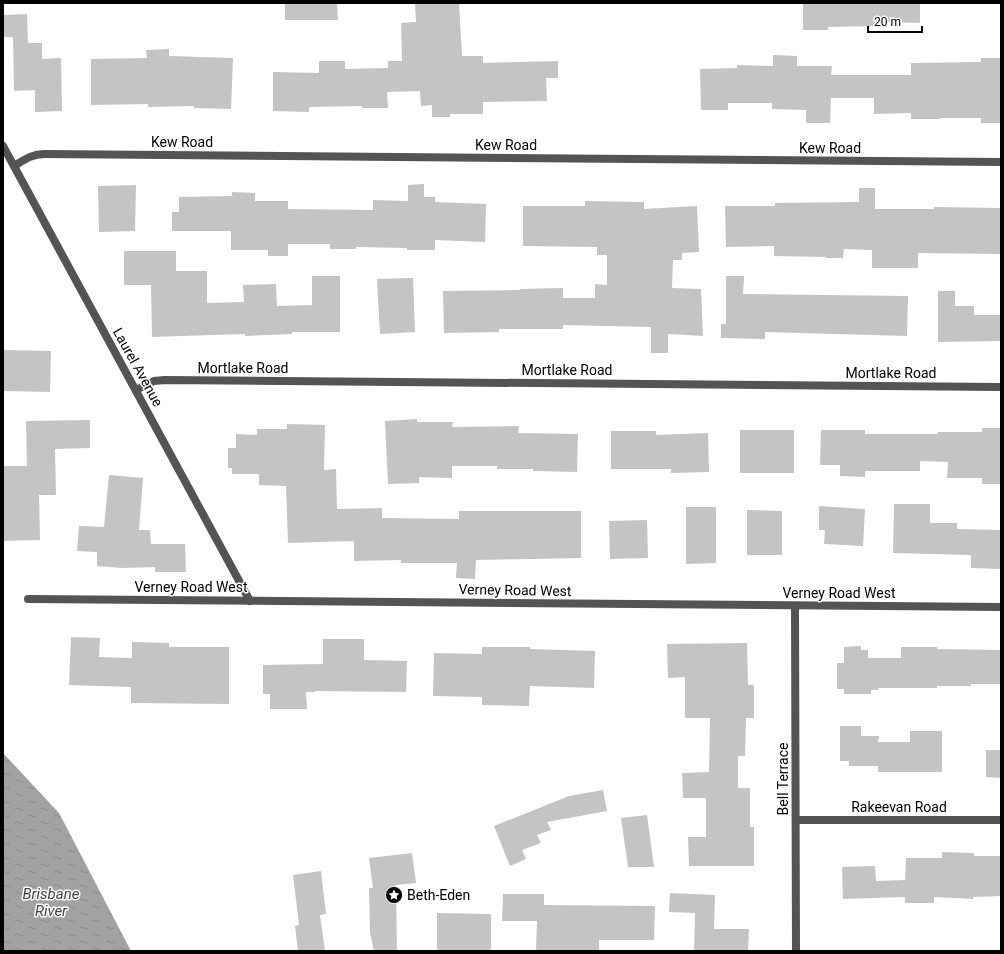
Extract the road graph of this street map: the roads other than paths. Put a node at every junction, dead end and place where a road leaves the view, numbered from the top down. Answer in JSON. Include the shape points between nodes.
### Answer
{"nodes":[{"id":1,"x":3,"y":146,"type":"edge"},
{"id":2,"x":1001,"y":162,"type":"edge"},
{"id":3,"x":14,"y":166,"type":"junction"},
{"id":4,"x":1001,"y":387,"type":"edge"},
{"id":5,"x":136,"y":390,"type":"junction"},
{"id":6,"x":28,"y":599,"type":"dead end"},
{"id":7,"x":250,"y":601,"type":"junction"},
{"id":8,"x":795,"y":606,"type":"junction"},
{"id":9,"x":1001,"y":607,"type":"edge"},
{"id":10,"x":796,"y":820,"type":"junction"},
{"id":11,"x":1001,"y":820,"type":"edge"},
{"id":12,"x":796,"y":951,"type":"edge"}],
"edges":[{"from":1,"to":3,"type":"street","name":"Laurel Avenue"},
{"from":2,"to":3,"type":"street","name":"Kew Road","via":[[44,154],[29,157]]},
{"from":3,"to":5,"type":"street","name":"Laurel Avenue"},
{"from":4,"to":5,"type":"street","name":"Mortlake Road","via":[[164,380],[154,381]]},
{"from":5,"to":7,"type":"street","name":"Laurel Avenue"},
{"from":6,"to":7,"type":"street","name":"Verney Road West"},
{"from":7,"to":8,"type":"street","name":"Verney Road West"},
{"from":8,"to":9,"type":"street","name":"Verney Road West"},
{"from":8,"to":10,"type":"street","name":"Bell Terrace"},
{"from":10,"to":11,"type":"street","name":"Rakeevan Road"},
{"from":10,"to":12,"type":"street","name":"Bell Terrace"}]}
